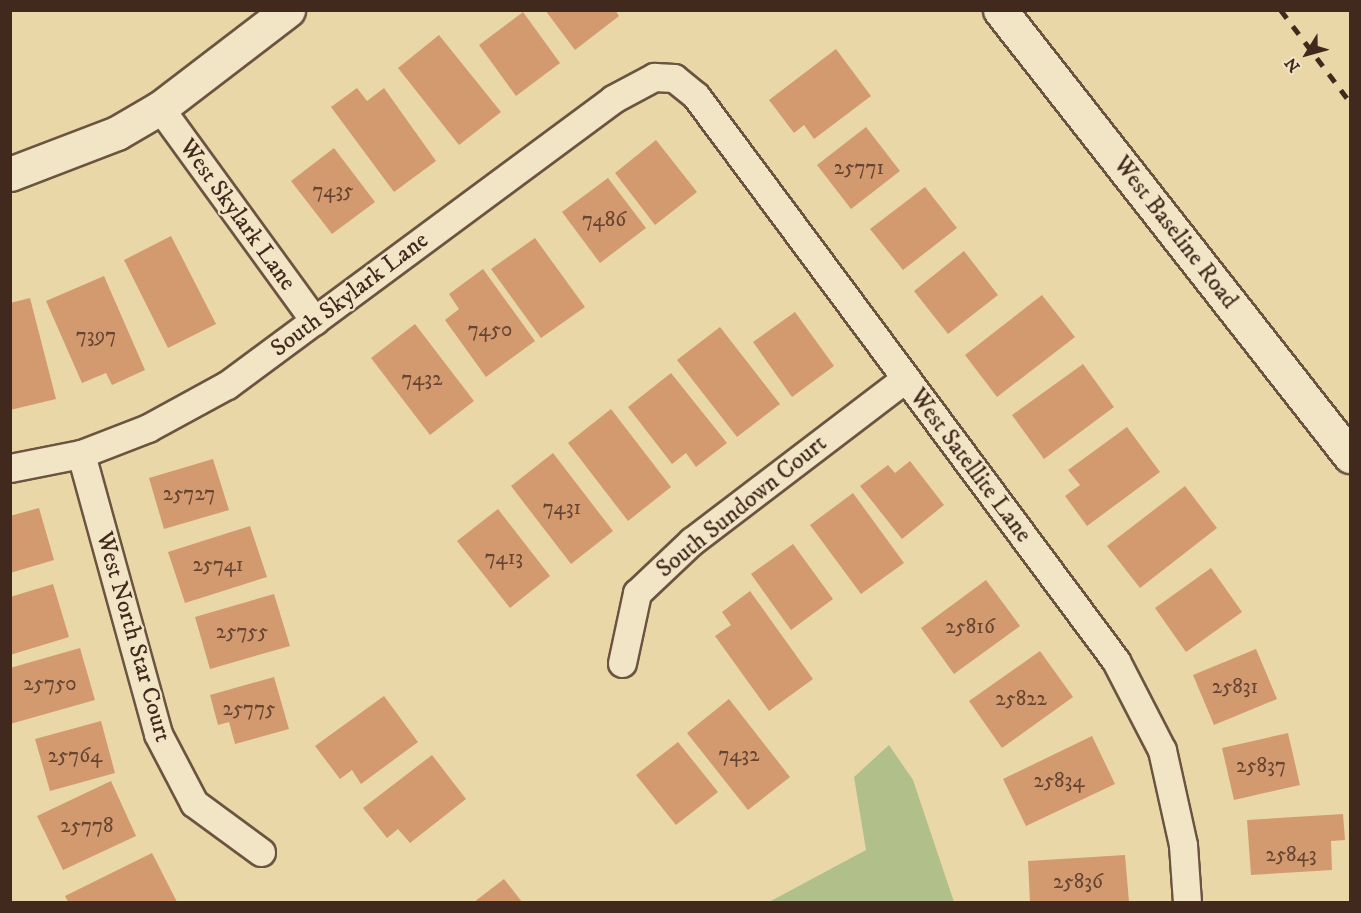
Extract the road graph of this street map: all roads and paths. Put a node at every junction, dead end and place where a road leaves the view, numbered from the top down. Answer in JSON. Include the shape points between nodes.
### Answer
{"nodes":[{"id":1,"x":288,"y":10,"type":"edge"},
{"id":2,"x":1000,"y":10,"type":"edge"},
{"id":3,"x":665,"y":76,"type":"joint"},
{"id":4,"x":160,"y":108,"type":"junction"},
{"id":5,"x":10,"y":174,"type":"edge"},
{"id":6,"x":315,"y":321,"type":"junction"},
{"id":7,"x":905,"y":379,"type":"junction"},
{"id":8,"x":81,"y":454,"type":"junction"},
{"id":9,"x":1350,"y":456,"type":"edge"},
{"id":10,"x":10,"y":468,"type":"edge"},
{"id":11,"x":622,"y":663,"type":"dead end"},
{"id":12,"x":261,"y":852,"type":"dead end"},
{"id":13,"x":1187,"y":903,"type":"edge"}],
"edges":[{"from":1,"to":4,"type":"main road"},
{"from":2,"to":9,"type":"main road","name":"West Baseline Road"},
{"from":3,"to":6,"type":"street","name":"South Skylark Lane","via":[[613,99]]},
{"from":3,"to":7,"type":"street","name":"West Satellite Lane","via":[[696,96]]},
{"from":4,"to":5,"type":"main road","via":[[117,133]]},
{"from":4,"to":6,"type":"street","name":"West Skylark Lane"},
{"from":6,"to":8,"type":"street","name":"South Skylark Lane","via":[[185,409]]},
{"from":7,"to":11,"type":"street","name":"South Sundown Court","via":[[692,541],[637,593]]},
{"from":7,"to":13,"type":"street","name":"West Satellite Lane","via":[[1116,661],[1141,703],[1174,796]]},
{"from":8,"to":10,"type":"street","name":"South Skylark Lane"},
{"from":8,"to":12,"type":"street","name":"West North Star Court","via":[[158,734],[194,803]]}]}
